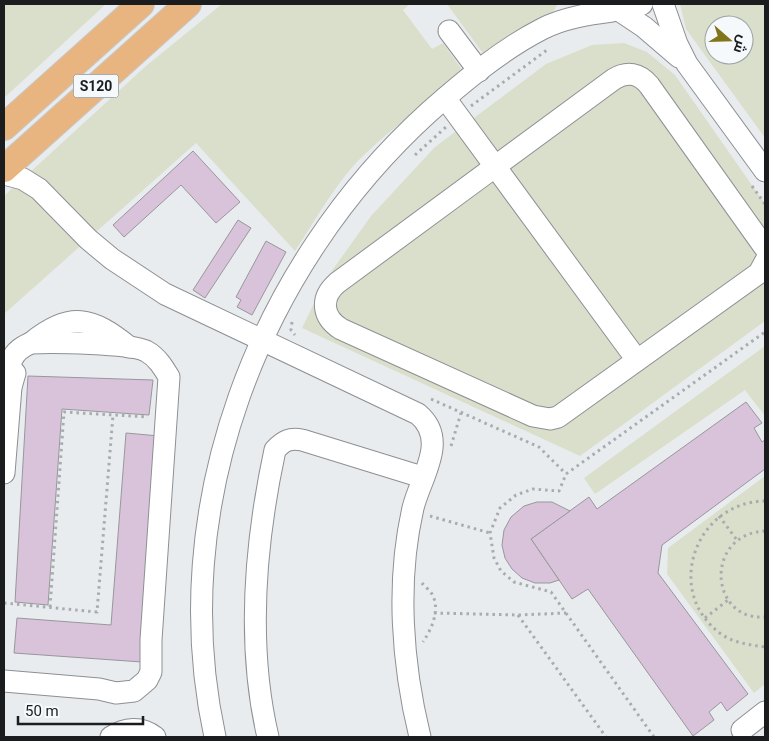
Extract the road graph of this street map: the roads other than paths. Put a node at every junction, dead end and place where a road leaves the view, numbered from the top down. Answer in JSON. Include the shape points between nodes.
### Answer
{"nodes":[{"id":1,"x":141,"y":4,"type":"edge"},
{"id":2,"x":188,"y":4,"type":"edge"},
{"id":3,"x":561,"y":4,"type":"edge"},
{"id":4,"x":642,"y":4,"type":"edge"},
{"id":5,"x":663,"y":4,"type":"edge"},
{"id":6,"x":610,"y":9,"type":"edge"},
{"id":7,"x":449,"y":32,"type":"dead end"},
{"id":8,"x":548,"y":37,"type":"junction"},
{"id":9,"x":687,"y":64,"type":"junction"},
{"id":10,"x":478,"y":71,"type":"junction"},
{"id":11,"x":445,"y":98,"type":"junction"},
{"id":12,"x":4,"y":126,"type":"edge"},
{"id":13,"x":26,"y":149,"type":"junction"},
{"id":14,"x":494,"y":168,"type":"junction"},
{"id":15,"x":4,"y":169,"type":"edge"},
{"id":16,"x":4,"y":174,"type":"edge"},
{"id":17,"x":756,"y":175,"type":"edge"},
{"id":18,"x":39,"y":189,"type":"junction"},
{"id":19,"x":765,"y":248,"type":"edge"},
{"id":20,"x":765,"y":262,"type":"edge"},
{"id":21,"x":261,"y":340,"type":"junction"},
{"id":22,"x":31,"y":343,"type":"junction"},
{"id":23,"x":129,"y":347,"type":"junction"},
{"id":24,"x":84,"y":349,"type":"junction"},
{"id":25,"x":637,"y":360,"type":"junction"},
{"id":26,"x":11,"y":387,"type":"junction"},
{"id":27,"x":168,"y":409,"type":"junction"},
{"id":28,"x":4,"y":473,"type":"edge"},
{"id":29,"x":422,"y":477,"type":"junction"},
{"id":30,"x":4,"y":680,"type":"edge"},
{"id":31,"x":765,"y":712,"type":"edge"},
{"id":32,"x":742,"y":730,"type":"dead end"},
{"id":33,"x":111,"y":737,"type":"edge"},
{"id":34,"x":156,"y":737,"type":"edge"},
{"id":35,"x":215,"y":737,"type":"edge"},
{"id":36,"x":268,"y":737,"type":"edge"},
{"id":37,"x":420,"y":737,"type":"edge"}],
"edges":[{"from":1,"to":12,"type":"main road","number":"S120"},
{"from":2,"to":13,"type":"main road","number":"S120"},
{"from":3,"to":8,"type":"street"},
{"from":4,"to":6,"type":"street","via":[[630,10]]},
{"from":5,"to":9,"type":"street"},
{"from":6,"to":8,"type":"street","via":[[581,16]]},
{"from":6,"to":9,"type":"street","via":[[644,26]]},
{"from":7,"to":10,"type":"street"},
{"from":8,"to":10,"type":"street"},
{"from":9,"to":17,"type":"street"},
{"from":10,"to":11,"type":"street"},
{"from":11,"to":14,"type":"street"},
{"from":11,"to":21,"type":"street","via":[[407,132],[340,209],[288,287]]},
{"from":13,"to":15,"type":"main road","number":"S120"},
{"from":13,"to":18,"type":"street","via":[[30,170]]},
{"from":14,"to":19,"type":"street","via":[[614,79],[636,74],[649,85]]},
{"from":14,"to":25,"type":"street"},
{"from":14,"to":25,"type":"street","via":[[337,282],[325,297],[327,316],[341,329],[541,419],[558,417]]},
{"from":16,"to":18,"type":"street","via":[[23,179]]},
{"from":18,"to":21,"type":"street","via":[[88,238],[138,278],[186,305]]},
{"from":20,"to":25,"type":"street","via":[[759,273]]},
{"from":21,"to":29,"type":"street","via":[[418,414],[427,422],[434,444]]},
{"from":21,"to":35,"type":"street","via":[[227,432],[207,538],[203,626],[205,675]]},
{"from":22,"to":23,"type":"street","via":[[56,325],[75,321],[103,328]]},
{"from":22,"to":24,"type":"street"},
{"from":22,"to":26,"type":"street","via":[[13,355],[9,365]]},
{"from":23,"to":24,"type":"street"},
{"from":23,"to":27,"type":"street","via":[[146,351],[160,362],[169,377]]},
{"from":24,"to":26,"type":"street","via":[[47,351],[30,356],[16,369]]},
{"from":24,"to":27,"type":"street","via":[[125,355],[154,368],[165,380]]},
{"from":26,"to":28,"type":"street"},
{"from":27,"to":30,"type":"street","via":[[151,672],[142,687],[125,693]]},
{"from":29,"to":36,"type":"street","via":[[302,440],[282,442],[275,450],[263,510],[256,601],[258,680]]},
{"from":29,"to":37,"type":"street","via":[[408,540],[404,601],[406,660]]},
{"from":31,"to":32,"type":"street"},
{"from":33,"to":34,"type":"street","via":[[133,729],[144,730]]}]}
